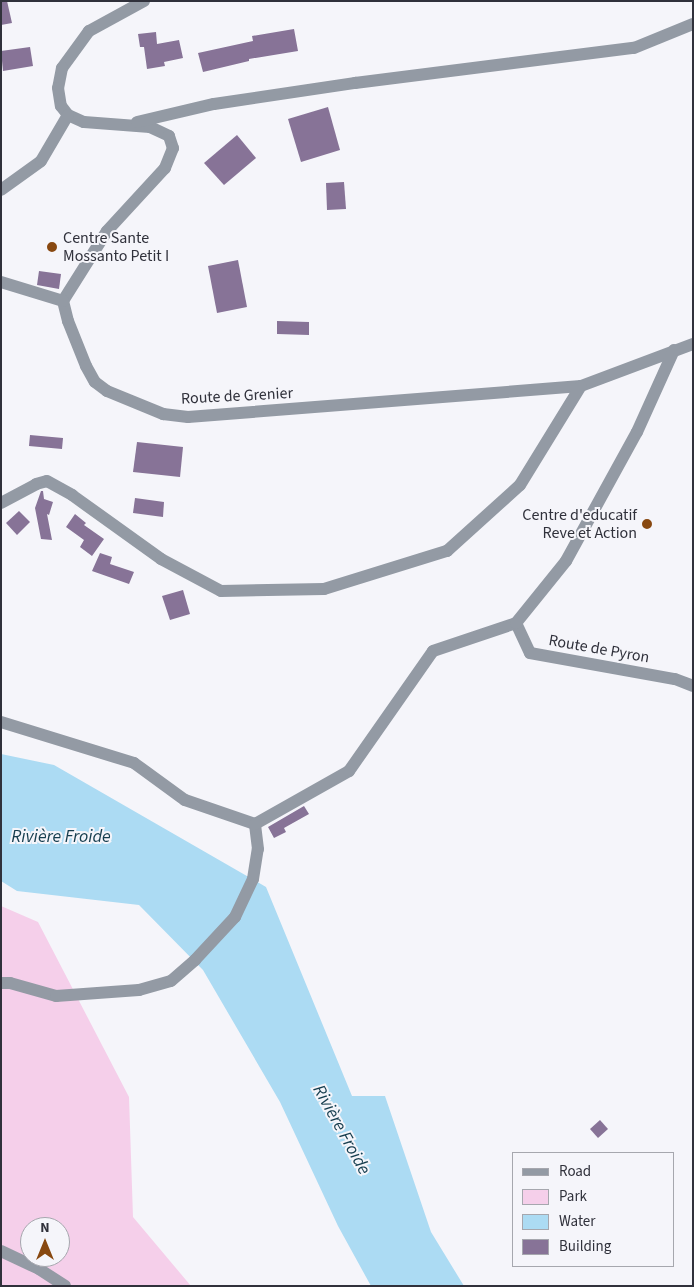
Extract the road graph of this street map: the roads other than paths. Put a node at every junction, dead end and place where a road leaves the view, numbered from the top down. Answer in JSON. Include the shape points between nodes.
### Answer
{"nodes":[{"id":1,"x":144,"y":1,"type":"edge"},
{"id":2,"x":693,"y":24,"type":"edge"},
{"id":3,"x":68,"y":115,"type":"junction"},
{"id":4,"x":125,"y":124,"type":"junction"},
{"id":5,"x":1,"y":190,"type":"edge"},
{"id":6,"x":1,"y":282,"type":"edge"},
{"id":7,"x":64,"y":301,"type":"junction"},
{"id":8,"x":693,"y":344,"type":"edge"},
{"id":9,"x":674,"y":350,"type":"junction"},
{"id":10,"x":580,"y":386,"type":"junction"},
{"id":11,"x":1,"y":503,"type":"edge"},
{"id":12,"x":516,"y":623,"type":"junction"},
{"id":13,"x":693,"y":686,"type":"edge"},
{"id":14,"x":1,"y":722,"type":"edge"},
{"id":15,"x":255,"y":824,"type":"junction"},
{"id":16,"x":1,"y":983,"type":"edge"},
{"id":17,"x":1,"y":1251,"type":"edge"},
{"id":18,"x":65,"y":1286,"type":"edge"}],
"edges":[{"from":1,"to":3,"type":"street","via":[[89,31],[73,51],[62,68],[58,88],[61,106]]},
{"from":2,"to":4,"type":"street","via":[[634,48],[354,83],[214,104]]},
{"from":3,"to":4,"type":"street","via":[[84,122]]},
{"from":3,"to":5,"type":"street","via":[[41,160]]},
{"from":4,"to":7,"type":"street","via":[[161,130],[169,136],[173,148],[165,168],[107,231]]},
{"from":6,"to":7,"type":"street"},
{"from":7,"to":10,"type":"street","name":"Route de Grenier","via":[[74,337],[94,382],[107,391],[188,418]]},
{"from":8,"to":9,"type":"street","name":"Route de Grenier"},
{"from":9,"to":10,"type":"street","name":"Route de Grenier"},
{"from":9,"to":12,"type":"street","via":[[637,432],[566,561]]},
{"from":10,"to":11,"type":"street","via":[[520,484],[448,551],[324,589],[221,591],[161,559],[72,495],[47,481]]},
{"from":12,"to":13,"type":"street","name":"Route de Pyron","via":[[530,653],[675,679]]},
{"from":12,"to":15,"type":"street","via":[[433,651],[348,772]]},
{"from":14,"to":15,"type":"street","via":[[134,763],[185,800]]},
{"from":15,"to":16,"type":"street","via":[[258,848],[253,878],[235,917],[171,981],[138,990],[56,996]]},
{"from":17,"to":18,"type":"street"}]}
